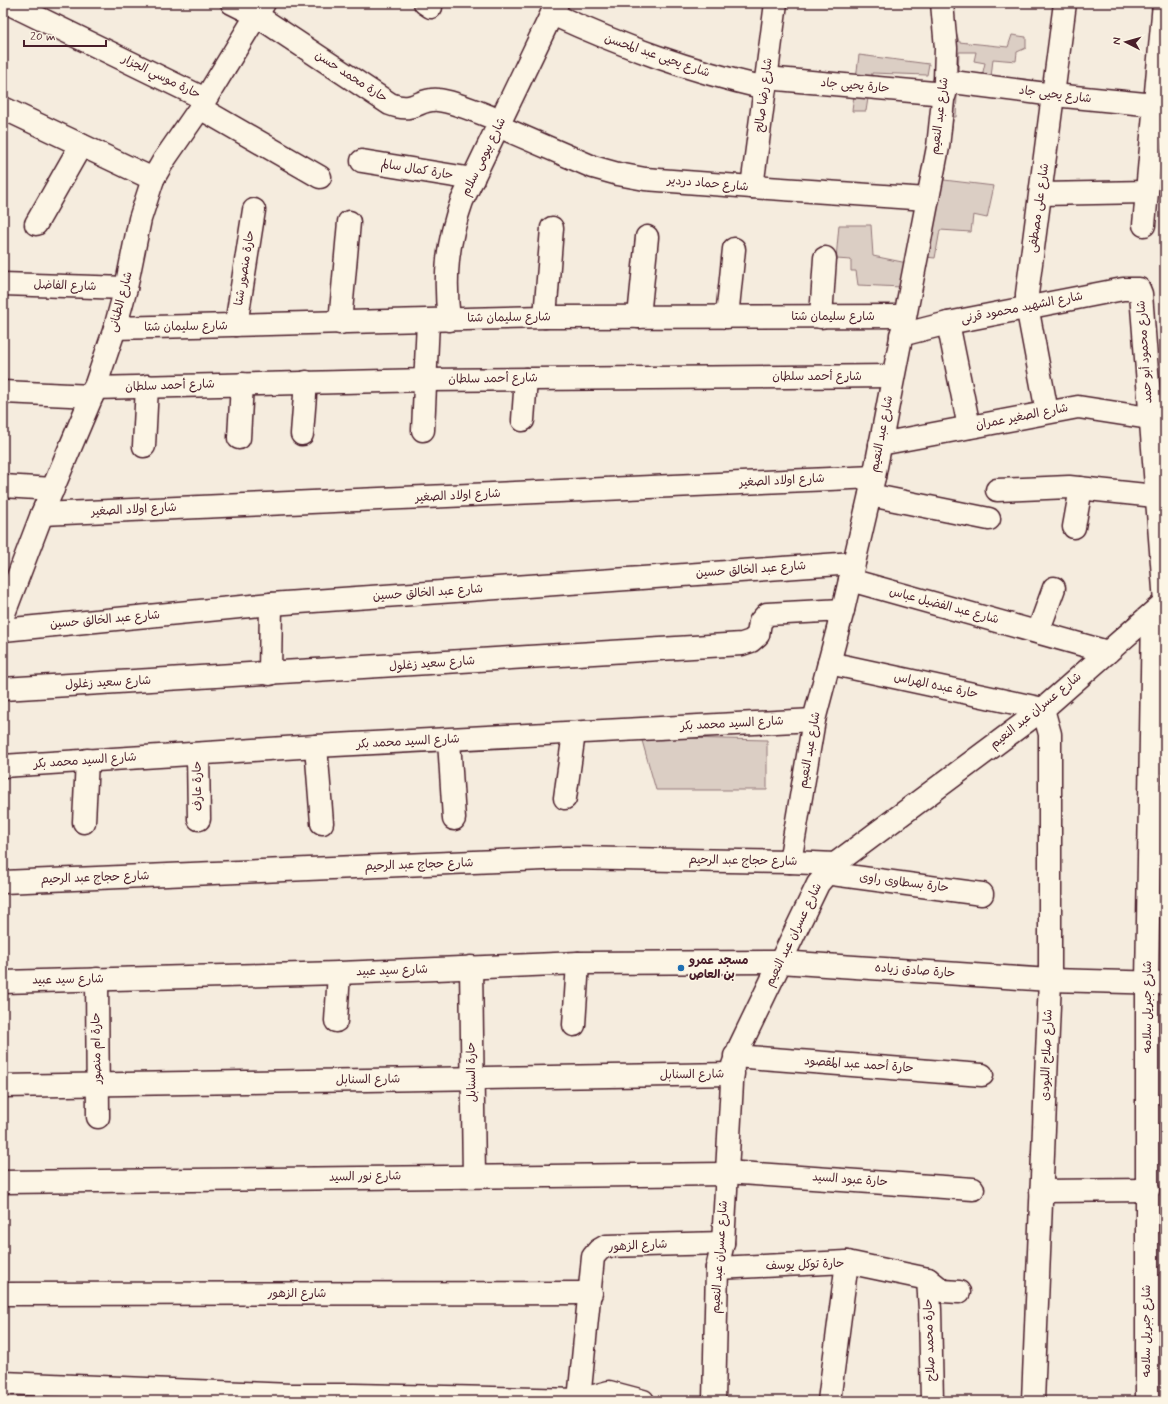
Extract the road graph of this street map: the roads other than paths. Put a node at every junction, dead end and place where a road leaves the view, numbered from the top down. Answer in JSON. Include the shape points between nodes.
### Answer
{"nodes":[{"id":1,"x":8,"y":3,"type":"edge"},
{"id":2,"x":232,"y":3,"type":"edge"},
{"id":3,"x":776,"y":3,"type":"edge"},
{"id":4,"x":942,"y":3,"type":"edge"},
{"id":5,"x":1065,"y":3,"type":"edge"},
{"id":6,"x":1164,"y":3,"type":"edge"},
{"id":7,"x":554,"y":8,"type":"edge"},
{"id":8,"x":260,"y":9,"type":"edge"},
{"id":9,"x":765,"y":83,"type":"junction"},
{"id":10,"x":945,"y":88,"type":"junction"},
{"id":11,"x":1054,"y":95,"type":"junction"},
{"id":12,"x":203,"y":103,"type":"junction"},
{"id":13,"x":1160,"y":106,"type":"edge"},
{"id":14,"x":6,"y":116,"type":"edge"},
{"id":15,"x":500,"y":123,"type":"junction"},
{"id":16,"x":81,"y":145,"type":"junction"},
{"id":17,"x":362,"y":162,"type":"dead end"},
{"id":18,"x":320,"y":177,"type":"dead end"},
{"id":19,"x":153,"y":179,"type":"junction"},
{"id":20,"x":473,"y":180,"type":"junction"},
{"id":21,"x":752,"y":188,"type":"junction"},
{"id":22,"x":1147,"y":192,"type":"junction"},
{"id":23,"x":1041,"y":194,"type":"junction"},
{"id":24,"x":927,"y":199,"type":"junction"},
{"id":25,"x":254,"y":210,"type":"dead end"},
{"id":26,"x":349,"y":222,"type":"dead end"},
{"id":27,"x":36,"y":224,"type":"dead end"},
{"id":28,"x":1144,"y":225,"type":"dead end"},
{"id":29,"x":552,"y":228,"type":"dead end"},
{"id":30,"x":647,"y":237,"type":"dead end"},
{"id":31,"x":734,"y":249,"type":"dead end"},
{"id":32,"x":825,"y":258,"type":"dead end"},
{"id":33,"x":3,"y":284,"type":"edge"},
{"id":34,"x":126,"y":288,"type":"junction"},
{"id":35,"x":1141,"y":294,"type":"joint"},
{"id":36,"x":1027,"y":306,"type":"junction"},
{"id":37,"x":545,"y":317,"type":"junction"},
{"id":38,"x":639,"y":317,"type":"junction"},
{"id":39,"x":727,"y":317,"type":"junction"},
{"id":40,"x":821,"y":317,"type":"junction"},
{"id":41,"x":438,"y":320,"type":"junction"},
{"id":42,"x":340,"y":323,"type":"junction"},
{"id":43,"x":948,"y":323,"type":"junction"},
{"id":44,"x":236,"y":325,"type":"junction"},
{"id":45,"x":902,"y":325,"type":"junction"},
{"id":46,"x":115,"y":328,"type":"junction"},
{"id":47,"x":893,"y":376,"type":"junction"},
{"id":48,"x":526,"y":379,"type":"junction"},
{"id":49,"x":427,"y":380,"type":"junction"},
{"id":50,"x":306,"y":382,"type":"junction"},
{"id":51,"x":242,"y":384,"type":"junction"},
{"id":52,"x":147,"y":386,"type":"junction"},
{"id":53,"x":3,"y":392,"type":"edge"},
{"id":54,"x":93,"y":392,"type":"junction"},
{"id":55,"x":1047,"y":412,"type":"junction"},
{"id":56,"x":1157,"y":419,"type":"edge"},
{"id":57,"x":523,"y":420,"type":"dead end"},
{"id":58,"x":969,"y":427,"type":"junction"},
{"id":59,"x":423,"y":430,"type":"dead end"},
{"id":60,"x":302,"y":434,"type":"dead end"},
{"id":61,"x":239,"y":438,"type":"dead end"},
{"id":62,"x":880,"y":444,"type":"junction"},
{"id":63,"x":144,"y":446,"type":"dead end"},
{"id":64,"x":3,"y":486,"type":"edge"},
{"id":65,"x":872,"y":486,"type":"junction"},
{"id":66,"x":1081,"y":488,"type":"junction"},
{"id":67,"x":53,"y":489,"type":"junction"},
{"id":68,"x":998,"y":490,"type":"dead end"},
{"id":69,"x":1155,"y":496,"type":"junction"},
{"id":70,"x":42,"y":514,"type":"junction"},
{"id":71,"x":989,"y":519,"type":"dead end"},
{"id":72,"x":1074,"y":527,"type":"dead end"},
{"id":73,"x":852,"y":572,"type":"junction"},
{"id":74,"x":1054,"y":588,"type":"dead end"},
{"id":75,"x":9,"y":589,"type":"edge"},
{"id":76,"x":271,"y":604,"type":"junction"},
{"id":77,"x":1161,"y":606,"type":"edge"},
{"id":78,"x":843,"y":610,"type":"junction"},
{"id":79,"x":3,"y":616,"type":"edge"},
{"id":80,"x":3,"y":630,"type":"edge"},
{"id":81,"x":1038,"y":632,"type":"junction"},
{"id":82,"x":1108,"y":652,"type":"junction"},
{"id":83,"x":829,"y":663,"type":"junction"},
{"id":84,"x":270,"y":674,"type":"junction"},
{"id":85,"x":3,"y":689,"type":"edge"},
{"id":86,"x":1043,"y":709,"type":"junction"},
{"id":87,"x":814,"y":720,"type":"junction"},
{"id":88,"x":574,"y":733,"type":"junction"},
{"id":89,"x":449,"y":740,"type":"junction"},
{"id":90,"x":316,"y":746,"type":"junction"},
{"id":91,"x":198,"y":754,"type":"junction"},
{"id":92,"x":87,"y":760,"type":"junction"},
{"id":93,"x":3,"y":766,"type":"edge"},
{"id":94,"x":565,"y":798,"type":"dead end"},
{"id":95,"x":199,"y":819,"type":"dead end"},
{"id":96,"x":454,"y":819,"type":"dead end"},
{"id":97,"x":84,"y":822,"type":"dead end"},
{"id":98,"x":322,"y":823,"type":"dead end"},
{"id":99,"x":790,"y":862,"type":"junction"},
{"id":100,"x":830,"y":869,"type":"junction"},
{"id":101,"x":3,"y":882,"type":"edge"},
{"id":102,"x":982,"y":894,"type":"dead end"},
{"id":103,"x":780,"y":962,"type":"junction"},
{"id":104,"x":578,"y":963,"type":"junction"},
{"id":105,"x":471,"y":968,"type":"junction"},
{"id":106,"x":339,"y":973,"type":"junction"},
{"id":107,"x":97,"y":980,"type":"junction"},
{"id":108,"x":1050,"y":980,"type":"junction"},
{"id":109,"x":3,"y":982,"type":"edge"},
{"id":110,"x":1156,"y":983,"type":"edge"},
{"id":111,"x":336,"y":1021,"type":"dead end"},
{"id":112,"x":574,"y":1025,"type":"dead end"},
{"id":113,"x":734,"y":1065,"type":"junction"},
{"id":114,"x":982,"y":1074,"type":"dead end"},
{"id":115,"x":472,"y":1079,"type":"junction"},
{"id":116,"x":98,"y":1084,"type":"junction"},
{"id":117,"x":3,"y":1086,"type":"edge"},
{"id":118,"x":98,"y":1117,"type":"dead end"},
{"id":119,"x":726,"y":1173,"type":"junction"},
{"id":120,"x":474,"y":1176,"type":"junction"},
{"id":121,"x":3,"y":1182,"type":"edge"},
{"id":122,"x":973,"y":1189,"type":"dead end"},
{"id":123,"x":1148,"y":1190,"type":"junction"},
{"id":124,"x":1041,"y":1191,"type":"junction"},
{"id":125,"x":723,"y":1243,"type":"junction"},
{"id":126,"x":847,"y":1262,"type":"junction"},
{"id":127,"x":717,"y":1268,"type":"junction"},
{"id":128,"x":928,"y":1279,"type":"junction"},
{"id":129,"x":959,"y":1292,"type":"dead end"},
{"id":130,"x":591,"y":1293,"type":"junction"},
{"id":131,"x":3,"y":1294,"type":"edge"},
{"id":132,"x":3,"y":1383,"type":"edge"},
{"id":133,"x":609,"y":1396,"type":"edge"},
{"id":134,"x":354,"y":1398,"type":"edge"},
{"id":135,"x":529,"y":1400,"type":"edge"},
{"id":136,"x":579,"y":1400,"type":"junction"},
{"id":137,"x":643,"y":1401,"type":"edge"},
{"id":138,"x":714,"y":1401,"type":"edge"},
{"id":139,"x":830,"y":1401,"type":"edge"},
{"id":140,"x":932,"y":1401,"type":"edge"},
{"id":141,"x":1033,"y":1401,"type":"edge"},
{"id":142,"x":1147,"y":1401,"type":"edge"}],
"edges":[{"from":1,"to":12,"type":"street","name":"حارة موسي الجزار"},
{"from":2,"to":8,"type":"street","name":"حارة محمد حسن"},
{"from":3,"to":9,"type":"street","name":"شارع رضا صالح"},
{"from":4,"to":10,"type":"street","name":"شارع عبد النعيم","via":[[946,48]]},
{"from":5,"to":11,"type":"street","name":"شارع على مصطفى"},
{"from":6,"to":13,"type":"street"},
{"from":7,"to":9,"type":"street","name":"شارع يحيى عبد المحسن","via":[[604,38],[656,58],[710,75]]},
{"from":7,"to":15,"type":"street","name":"شارع بيومى سلام"},
{"from":8,"to":12,"type":"street","name":"شارع الطنانى"},
{"from":8,"to":15,"type":"street","name":"حارة محمد حسن","via":[[390,104],[409,108],[426,101],[441,100]]},
{"from":9,"to":10,"type":"street","name":"حارة يحيى جاد"},
{"from":9,"to":21,"type":"street","name":"شارع رضا صالح"},
{"from":10,"to":11,"type":"street","name":"شارع يحيى جاد"},
{"from":10,"to":24,"type":"street","name":"شارع عبد النعيم","via":[[938,147]]},
{"from":11,"to":13,"type":"street","name":"شارع يحيى جاد"},
{"from":11,"to":23,"type":"street","name":"شارع على مصطفى"},
{"from":12,"to":18,"type":"street","name":"حارة موسي الجزار"},
{"from":12,"to":19,"type":"street","name":"شارع الطنانى"},
{"from":13,"to":22,"type":"street"},
{"from":14,"to":16,"type":"street"},
{"from":15,"to":20,"type":"street","name":"شارع بيومى سلام"},
{"from":15,"to":21,"type":"street","name":"شارع حماد دردير","via":[[593,167],[618,174],[645,179]]},
{"from":16,"to":19,"type":"street"},
{"from":16,"to":27,"type":"street"},
{"from":17,"to":20,"type":"street","name":"حارة كمال سالم"},
{"from":19,"to":34,"type":"street","name":"شارع الطنانى","via":[[140,219]]},
{"from":20,"to":41,"type":"street","name":"شارع بيومى سلام","via":[[462,201],[448,247]]},
{"from":21,"to":24,"type":"street","name":"شارع حماد دردير"},
{"from":22,"to":23,"type":"street"},
{"from":22,"to":28,"type":"street"},
{"from":23,"to":36,"type":"street","name":"شارع على مصطفى"},
{"from":24,"to":45,"type":"street","name":"شارع عبد النعيم"},
{"from":25,"to":44,"type":"street","name":"حارة منصور شتا"},
{"from":26,"to":42,"type":"street"},
{"from":29,"to":37,"type":"street"},
{"from":30,"to":38,"type":"street"},
{"from":31,"to":39,"type":"street"},
{"from":32,"to":40,"type":"street"},
{"from":33,"to":34,"type":"street","name":"شارع الفاضل"},
{"from":34,"to":46,"type":"street","name":"شارع الطنانى"},
{"from":35,"to":36,"type":"street","name":"شارع الشهيد محمود قرنى","via":[[1138,289],[1123,288]]},
{"from":35,"to":56,"type":"street","name":"شارع محمود أبو حمد"},
{"from":36,"to":43,"type":"street","name":"شارع الشهيد محمود قرنى"},
{"from":36,"to":55,"type":"street","name":"شارع على مصطفى"},
{"from":37,"to":38,"type":"street","name":"شارع سليمان شتا"},
{"from":37,"to":41,"type":"street","name":"شارع سليمان شتا"},
{"from":38,"to":39,"type":"street","name":"شارع سليمان شتا"},
{"from":39,"to":40,"type":"street","name":"شارع سليمان شتا"},
{"from":40,"to":45,"type":"street","name":"شارع سليمان شتا"},
{"from":41,"to":42,"type":"street","name":"شارع سليمان شتا"},
{"from":41,"to":49,"type":"street","name":"شارع بيومى سلام"},
{"from":42,"to":44,"type":"street","name":"شارع سليمان شتا"},
{"from":43,"to":45,"type":"street","name":"شارع الشهيد محمود قرنى"},
{"from":43,"to":58,"type":"street"},
{"from":44,"to":46,"type":"street","name":"شارع سليمان شتا"},
{"from":45,"to":47,"type":"street","name":"شارع عبد النعيم"},
{"from":46,"to":54,"type":"street","name":"شارع الطنانى"},
{"from":47,"to":48,"type":"street","name":"شارع أحمد سلطان"},
{"from":47,"to":62,"type":"street","name":"شارع عبد النعيم"},
{"from":48,"to":49,"type":"street","name":"شارع أحمد سلطان"},
{"from":48,"to":57,"type":"street"},
{"from":49,"to":50,"type":"street","name":"شارع أحمد سلطان"},
{"from":49,"to":59,"type":"street","name":"شارع بيومى سلام"},
{"from":50,"to":51,"type":"street","name":"شارع أحمد سلطان"},
{"from":50,"to":60,"type":"street"},
{"from":51,"to":52,"type":"street","name":"شارع أحمد سلطان"},
{"from":51,"to":61,"type":"street"},
{"from":52,"to":54,"type":"street","name":"شارع أحمد سلطان"},
{"from":52,"to":63,"type":"street"},
{"from":53,"to":54,"type":"street","name":"شارع أحمد سلطان"},
{"from":54,"to":67,"type":"street","name":"شارع الطنانى"},
{"from":55,"to":56,"type":"street","name":"شارع الصغير عمران","via":[[1078,407]]},
{"from":55,"to":58,"type":"street","name":"شارع الصغير عمران"},
{"from":56,"to":69,"type":"street","name":"شارع محمود أبو حمد"},
{"from":58,"to":62,"type":"street","name":"شارع الصغير عمران"},
{"from":62,"to":65,"type":"street","name":"شارع عبد النعيم"},
{"from":64,"to":67,"type":"street"},
{"from":65,"to":70,"type":"street","name":"شارع اولاد الصغير"},
{"from":65,"to":71,"type":"street","name":"شارع اولاد الصغير"},
{"from":65,"to":73,"type":"street","name":"شارع عبد النعيم"},
{"from":66,"to":68,"type":"street"},
{"from":66,"to":69,"type":"street"},
{"from":66,"to":72,"type":"street"},
{"from":67,"to":70,"type":"street","name":"شارع الطنانى"},
{"from":69,"to":77,"type":"street","name":"شارع محمود أبو حمد"},
{"from":70,"to":75,"type":"street","name":"شارع الطنانى"},
{"from":73,"to":76,"type":"street","name":"شارع عبد الخالق حسين"},
{"from":73,"to":78,"type":"street","name":"شارع عبد النعيم"},
{"from":73,"to":81,"type":"street","name":"شارع عبد الفضيل عباس"},
{"from":74,"to":81,"type":"street"},
{"from":75,"to":79,"type":"street","name":"شارع الطنانى"},
{"from":76,"to":80,"type":"street","name":"شارع عبد الخالق حسين"},
{"from":76,"to":84,"type":"street"},
{"from":77,"to":82,"type":"street","name":"شارع عسران عبد النعيم"},
{"from":77,"to":110,"type":"street","name":"شارع جبريل سلامه"},
{"from":78,"to":83,"type":"street","name":"شارع عبد النعيم"},
{"from":78,"to":84,"type":"street","name":"شارع سعيد زغلول","via":[[767,614],[760,622],[758,634],[742,644]]},
{"from":81,"to":82,"type":"street","name":"شارع عبد الفضيل عباس"},
{"from":82,"to":86,"type":"street","name":"شارع عسران عبد النعيم"},
{"from":83,"to":86,"type":"street","name":"حارة عبده الهراس"},
{"from":83,"to":87,"type":"street","name":"شارع عبد النعيم"},
{"from":84,"to":85,"type":"street","name":"شارع سعيد زغلول"},
{"from":86,"to":100,"type":"street","name":"شارع عسران عبد النعيم"},
{"from":86,"to":108,"type":"street","name":"شارع صلاح اللبودى","via":[[1050,734]]},
{"from":87,"to":88,"type":"street","name":"شارع السيد محمد بكر"},
{"from":87,"to":99,"type":"street","name":"شارع عبد النعيم"},
{"from":88,"to":89,"type":"street","name":"شارع السيد محمد بكر"},
{"from":88,"to":94,"type":"street"},
{"from":89,"to":90,"type":"street","name":"شارع السيد محمد بكر"},
{"from":89,"to":96,"type":"street"},
{"from":90,"to":91,"type":"street","name":"شارع السيد محمد بكر"},
{"from":90,"to":98,"type":"street"},
{"from":91,"to":92,"type":"street","name":"شارع السيد محمد بكر"},
{"from":91,"to":95,"type":"street","name":"حارة عارف"},
{"from":92,"to":93,"type":"street","name":"شارع السيد محمد بكر"},
{"from":92,"to":97,"type":"street"},
{"from":99,"to":100,"type":"street","name":"شارع حجاج عبد الرحيم"},
{"from":99,"to":101,"type":"street","name":"شارع حجاج عبد الرحيم","via":[[567,858]]},
{"from":100,"to":102,"type":"street","name":"حارة بسطاوى راوى"},
{"from":100,"to":103,"type":"street","name":"شارع عسران عبد النعيم","via":[[818,884]]},
{"from":103,"to":104,"type":"street","name":"شارع سيد عبيد"},
{"from":103,"to":108,"type":"street","name":"حارة صادق زياده"},
{"from":103,"to":113,"type":"street","name":"شارع عسران عبد النعيم"},
{"from":104,"to":105,"type":"street","name":"شارع سيد عبيد"},
{"from":104,"to":112,"type":"street"},
{"from":105,"to":106,"type":"street","name":"شارع سيد عبيد"},
{"from":105,"to":115,"type":"street","name":"حارة السنابل"},
{"from":106,"to":107,"type":"street","name":"شارع سيد عبيد"},
{"from":106,"to":111,"type":"street"},
{"from":107,"to":109,"type":"street","name":"شارع سيد عبيد"},
{"from":107,"to":116,"type":"street","name":"حارة ام منصور"},
{"from":108,"to":110,"type":"street","name":"حارة صادق زياده"},
{"from":108,"to":124,"type":"street","name":"شارع صلاح اللبودى"},
{"from":110,"to":123,"type":"street","name":"شارع جبريل سلامه"},
{"from":113,"to":114,"type":"street","name":"حارة أحمد عبد المقصود"},
{"from":113,"to":115,"type":"street","name":"شارع السنابل"},
{"from":113,"to":119,"type":"street","name":"شارع عسران عبد النعيم"},
{"from":115,"to":116,"type":"street","name":"شارع السنابل"},
{"from":115,"to":120,"type":"street","name":"حارة السنابل"},
{"from":116,"to":117,"type":"street","name":"شارع السنابل"},
{"from":116,"to":118,"type":"street","name":"حارة ام منصور"},
{"from":119,"to":120,"type":"street","name":"شارع نور السيد"},
{"from":119,"to":122,"type":"street","name":"حارة عبود السيد"},
{"from":119,"to":125,"type":"street","name":"شارع عسران عبد النعيم"},
{"from":120,"to":121,"type":"street","name":"شارع نور السيد"},
{"from":123,"to":124,"type":"street"},
{"from":123,"to":142,"type":"street","name":"شارع جبريل سلامه"},
{"from":124,"to":141,"type":"street","name":"شارع صلاح اللبودى"},
{"from":125,"to":127,"type":"street","name":"شارع عسران عبد النعيم"},
{"from":125,"to":130,"type":"street","name":"شارع الزهور","via":[[606,1246],[593,1257]]},
{"from":126,"to":127,"type":"street","name":"حارة توكل يوسف"},
{"from":126,"to":128,"type":"street","name":"حارة توكل يوسف"},
{"from":126,"to":139,"type":"street"},
{"from":127,"to":138,"type":"street","name":"شارع عسران عبد النعيم"},
{"from":128,"to":129,"type":"street","name":"حارة توكل يوسف","via":[[943,1291]]},
{"from":128,"to":140,"type":"street","name":"حارة محمد صلاح"},
{"from":130,"to":131,"type":"street","name":"شارع الزهور"},
{"from":130,"to":136,"type":"street","name":"شارع الزهور"},
{"from":132,"to":134,"type":"street"},
{"from":133,"to":136,"type":"street"},
{"from":133,"to":137,"type":"street"},
{"from":134,"to":135,"type":"street"},
{"from":135,"to":136,"type":"street"}]}
